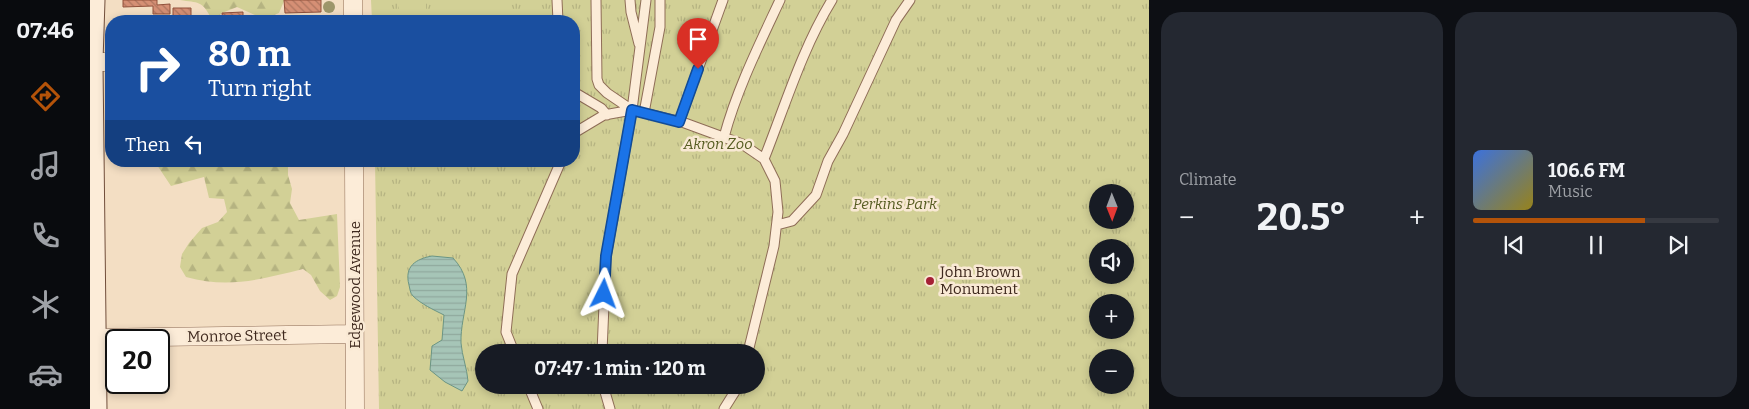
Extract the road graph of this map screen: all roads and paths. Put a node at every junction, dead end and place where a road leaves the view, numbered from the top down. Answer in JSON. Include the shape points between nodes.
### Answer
{"nodes":[{"id":1,"x":92,"y":0,"type":"edge"},
{"id":2,"x":353,"y":0,"type":"edge"},
{"id":3,"x":558,"y":0,"type":"edge"},
{"id":4,"x":596,"y":0,"type":"edge"},
{"id":5,"x":630,"y":0,"type":"edge"},
{"id":6,"x":646,"y":0,"type":"edge"},
{"id":7,"x":660,"y":0,"type":"edge"},
{"id":8,"x":724,"y":0,"type":"edge"},
{"id":9,"x":780,"y":0,"type":"edge"},
{"id":10,"x":832,"y":0,"type":"edge"},
{"id":11,"x":910,"y":0,"type":"edge"},
{"id":12,"x":353,"y":15,"type":"edge"},
{"id":13,"x":558,"y":15,"type":"edge"},
{"id":14,"x":640,"y":50,"type":"junction"},
{"id":15,"x":90,"y":62,"type":"edge"},
{"id":16,"x":105,"y":62,"type":"edge"},
{"id":17,"x":580,"y":96,"type":"edge"},
{"id":18,"x":632,"y":110,"type":"junction"},
{"id":19,"x":644,"y":113,"type":"junction"},
{"id":20,"x":607,"y":115,"type":"junction"},
{"id":21,"x":679,"y":122,"type":"junction"},
{"id":22,"x":580,"y":130,"type":"edge"},
{"id":23,"x":724,"y":137,"type":"junction"},
{"id":24,"x":764,"y":159,"type":"junction"},
{"id":25,"x":354,"y":167,"type":"edge"},
{"id":26,"x":558,"y":167,"type":"edge"},
{"id":27,"x":776,"y":225,"type":"junction"},
{"id":28,"x":354,"y":334,"type":"junction"},
{"id":29,"x":92,"y":338,"type":"edge"},
{"id":30,"x":511,"y":344,"type":"edge"},
{"id":31,"x":602,"y":344,"type":"edge"},
{"id":32,"x":750,"y":344,"type":"edge"},
{"id":33,"x":532,"y":394,"type":"edge"},
{"id":34,"x":606,"y":394,"type":"edge"},
{"id":35,"x":733,"y":394,"type":"edge"},
{"id":36,"x":94,"y":409,"type":"edge"},
{"id":37,"x":355,"y":409,"type":"edge"},
{"id":38,"x":538,"y":409,"type":"edge"},
{"id":39,"x":610,"y":409,"type":"edge"},
{"id":40,"x":724,"y":409,"type":"edge"}],
"edges":[{"from":1,"to":15,"type":"street"},
{"from":2,"to":12,"type":"street"},
{"from":3,"to":13,"type":"lane"},
{"from":4,"to":18,"type":"lane","via":[[598,82],[607,93]]},
{"from":5,"to":14,"type":"lane"},
{"from":6,"to":14,"type":"lane"},
{"from":7,"to":19,"type":"lane","via":[[660,27]]},
{"from":8,"to":21,"type":"lane"},
{"from":9,"to":23,"type":"lane","via":[[748,70]]},
{"from":10,"to":24,"type":"lane","via":[[804,54]]},
{"from":11,"to":27,"type":"lane","via":[[896,20],[828,161],[816,195],[792,222]]},
{"from":14,"to":18,"type":"lane"},
{"from":15,"to":16,"type":"street"},
{"from":15,"to":29,"type":"street"},
{"from":17,"to":20,"type":"lane"},
{"from":18,"to":19,"type":"lane"},
{"from":18,"to":20,"type":"lane"},
{"from":18,"to":31,"type":"lane","via":[[606,256]]},
{"from":19,"to":21,"type":"lane"},
{"from":20,"to":22,"type":"lane"},
{"from":21,"to":23,"type":"lane"},
{"from":23,"to":24,"type":"lane","via":[[742,144]]},
{"from":24,"to":27,"type":"lane","via":[[775,181]]},
{"from":25,"to":28,"type":"street","name":"Edgewood Avenue"},
{"from":26,"to":30,"type":"lane","via":[[512,274],[506,332]]},
{"from":27,"to":32,"type":"lane","via":[[774,246]]},
{"from":28,"to":29,"type":"street","name":"Monroe Street"},
{"from":28,"to":37,"type":"street","name":"Edgewood Avenue"},
{"from":29,"to":36,"type":"street"},
{"from":33,"to":38,"type":"lane"},
{"from":34,"to":39,"type":"lane"},
{"from":35,"to":40,"type":"lane"}]}
